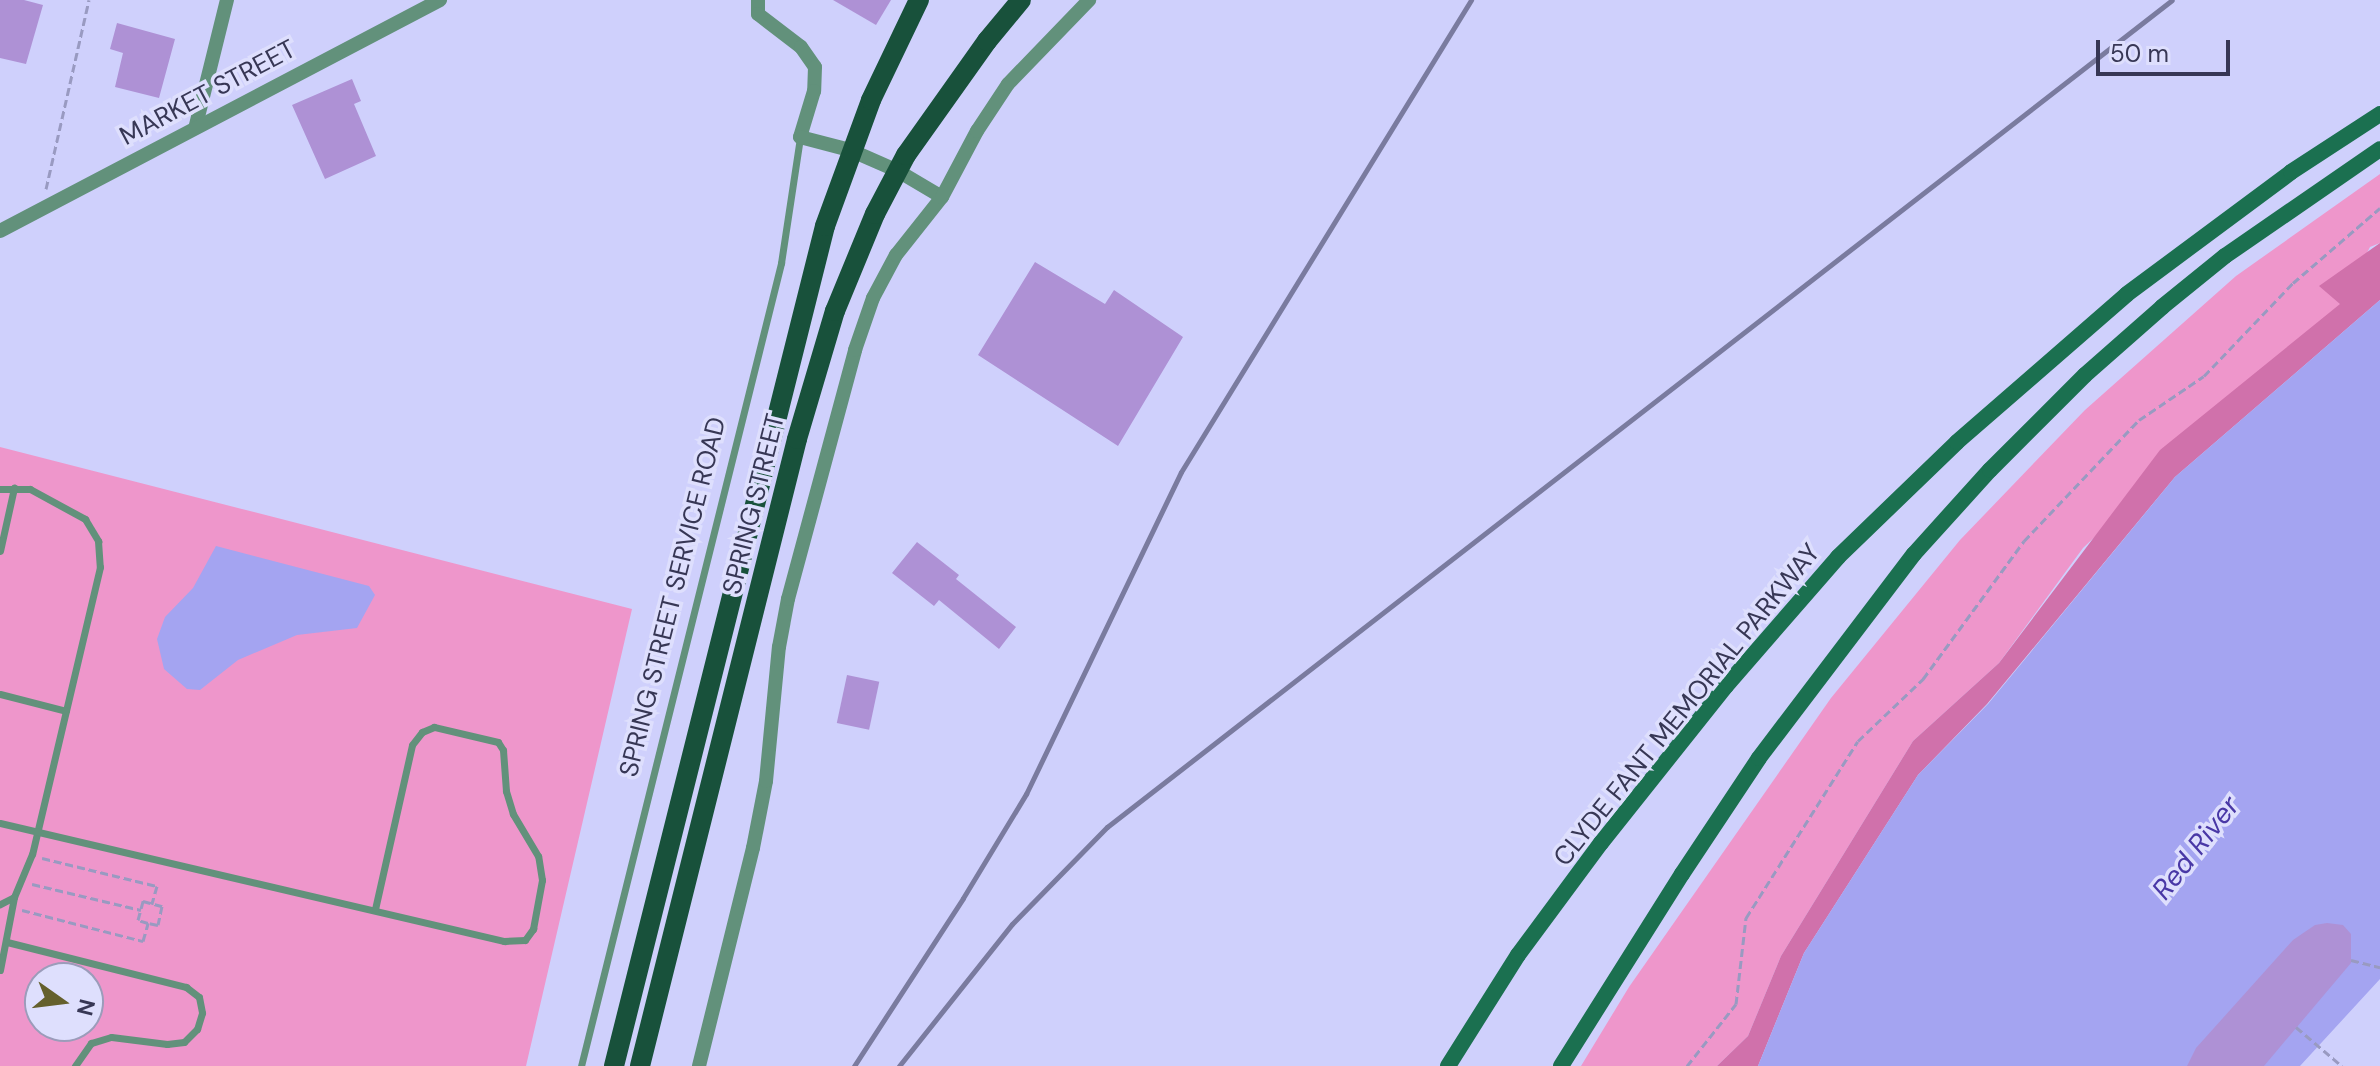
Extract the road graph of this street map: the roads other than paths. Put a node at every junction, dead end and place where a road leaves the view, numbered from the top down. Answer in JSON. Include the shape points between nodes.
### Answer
{"nodes":[{"id":1,"x":227,"y":0,"type":"edge"},
{"id":2,"x":439,"y":0,"type":"edge"},
{"id":3,"x":758,"y":0,"type":"edge"},
{"id":4,"x":919,"y":0,"type":"edge"},
{"id":5,"x":1021,"y":0,"type":"edge"},
{"id":6,"x":1089,"y":0,"type":"edge"},
{"id":7,"x":2380,"y":114,"type":"edge"},
{"id":8,"x":196,"y":125,"type":"junction"},
{"id":9,"x":800,"y":137,"type":"junction"},
{"id":10,"x":2380,"y":149,"type":"edge"},
{"id":11,"x":850,"y":150,"type":"junction"},
{"id":12,"x":898,"y":171,"type":"junction"},
{"id":13,"x":942,"y":197,"type":"junction"},
{"id":14,"x":0,"y":231,"type":"edge"},
{"id":15,"x":14,"y":488,"type":"junction"},
{"id":16,"x":0,"y":489,"type":"edge"},
{"id":17,"x":0,"y":551,"type":"edge"},
{"id":18,"x":0,"y":694,"type":"edge"},
{"id":19,"x":66,"y":711,"type":"junction"},
{"id":20,"x":0,"y":823,"type":"edge"},
{"id":21,"x":37,"y":832,"type":"junction"},
{"id":22,"x":14,"y":897,"type":"junction"},
{"id":23,"x":0,"y":904,"type":"edge"},
{"id":24,"x":375,"y":909,"type":"junction"},
{"id":25,"x":7,"y":942,"type":"junction"},
{"id":26,"x":0,"y":970,"type":"edge"},
{"id":27,"x":75,"y":1066,"type":"edge"},
{"id":28,"x":581,"y":1066,"type":"edge"},
{"id":29,"x":614,"y":1066,"type":"edge"},
{"id":30,"x":640,"y":1066,"type":"edge"},
{"id":31,"x":699,"y":1066,"type":"edge"},
{"id":32,"x":1448,"y":1066,"type":"edge"},
{"id":33,"x":1561,"y":1066,"type":"edge"}],
"edges":[{"from":1,"to":8,"type":"street"},
{"from":2,"to":8,"type":"street","name":"MARKET STREET"},
{"from":3,"to":9,"type":"street","via":[[758,14],[801,47],[815,67],[814,91]]},
{"from":4,"to":11,"type":"main road","name":"SPRING STREET"},
{"from":5,"to":12,"type":"main road","name":"SPRING STREET","via":[[943,100]]},
{"from":6,"to":13,"type":"street","via":[[1008,84]]},
{"from":7,"to":32,"type":"main road","name":"CLYDE FANT MEMORIAL PARKWAY","via":[[2291,172],[2127,294],[1957,442],[1838,557],[1601,843],[1518,955]]},
{"from":8,"to":14,"type":"street","name":"MARKET STREET"},
{"from":9,"to":11,"type":"street"},
{"from":9,"to":28,"type":"lane","name":"SPRING STREET SERVICE ROAD","via":[[781,263]]},
{"from":10,"to":33,"type":"main road","via":[[2225,256],[2162,307],[2074,385],[1914,554],[1759,758]]},
{"from":11,"to":12,"type":"street"},
{"from":11,"to":29,"type":"main road","name":"SPRING STREET","via":[[804,305]]},
{"from":12,"to":13,"type":"street"},
{"from":12,"to":30,"type":"main road","name":"SPRING STREET","via":[[853,262],[814,375]]},
{"from":13,"to":31,"type":"street","via":[[896,255],[873,298],[855,350],[788,599],[764,794]]},
{"from":15,"to":16,"type":"lane"},
{"from":15,"to":17,"type":"lane"},
{"from":15,"to":19,"type":"lane","via":[[30,489],[85,519],[98,541],[100,567]]},
{"from":18,"to":19,"type":"lane"},
{"from":19,"to":21,"type":"lane"},
{"from":20,"to":21,"type":"lane"},
{"from":21,"to":22,"type":"lane"},
{"from":21,"to":24,"type":"lane"},
{"from":22,"to":23,"type":"lane"},
{"from":22,"to":25,"type":"lane"},
{"from":24,"to":24,"type":"lane","via":[[504,941],[525,940],[533,929],[542,880],[538,856],[513,814],[498,742],[434,727],[412,745]]},
{"from":25,"to":26,"type":"lane"},
{"from":25,"to":27,"type":"lane","via":[[186,987],[199,997],[197,1029],[184,1042],[111,1037],[91,1043]]}]}
